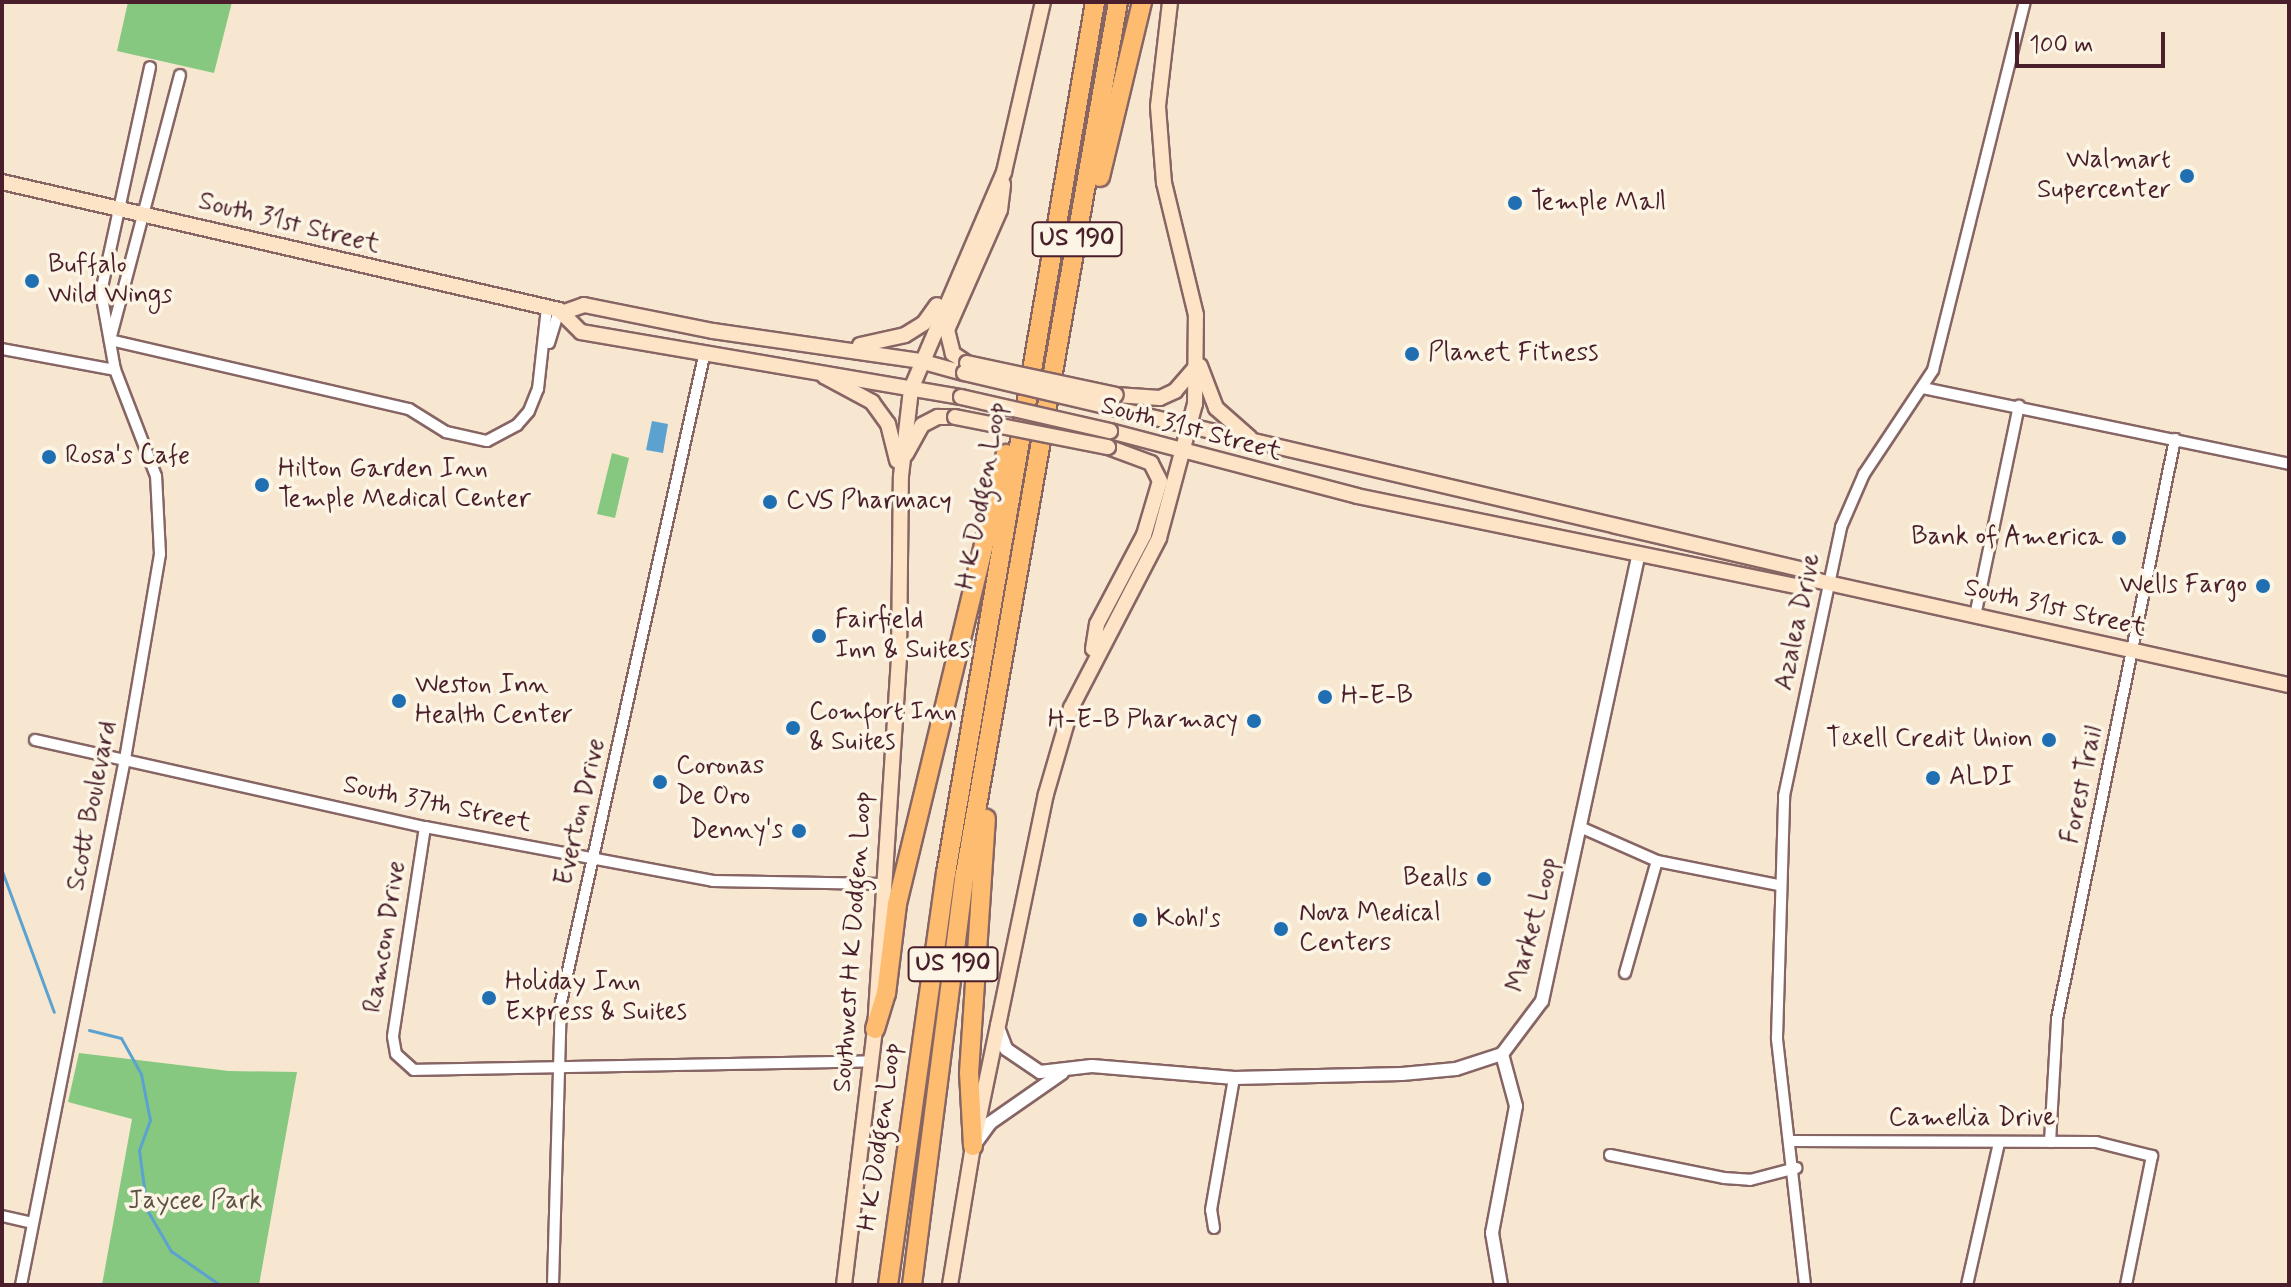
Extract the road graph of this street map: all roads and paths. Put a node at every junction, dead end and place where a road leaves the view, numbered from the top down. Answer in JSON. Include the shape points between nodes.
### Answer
{"nodes":[{"id":1,"x":1043,"y":2,"type":"edge"},
{"id":2,"x":1095,"y":2,"type":"edge"},
{"id":3,"x":1118,"y":2,"type":"edge"},
{"id":4,"x":1142,"y":2,"type":"edge"},
{"id":5,"x":1170,"y":2,"type":"edge"},
{"id":6,"x":2025,"y":2,"type":"edge"},
{"id":7,"x":150,"y":67,"type":"dead end"},
{"id":8,"x":180,"y":75,"type":"dead end"},
{"id":9,"x":1004,"y":172,"type":"junction"},
{"id":10,"x":2,"y":182,"type":"edge"},
{"id":11,"x":1064,"y":194,"type":"junction"},
{"id":12,"x":119,"y":208,"type":"junction"},
{"id":13,"x":145,"y":213,"type":"junction"},
{"id":14,"x":955,"y":278,"type":"junction"},
{"id":15,"x":557,"y":310,"type":"junction"},
{"id":16,"x":110,"y":340,"type":"junction"},
{"id":17,"x":793,"y":340,"type":"junction"},
{"id":18,"x":2,"y":349,"type":"edge"},
{"id":19,"x":704,"y":356,"type":"junction"},
{"id":20,"x":920,"y":361,"type":"junction"},
{"id":21,"x":1197,"y":362,"type":"junction"},
{"id":22,"x":810,"y":368,"type":"junction"},
{"id":23,"x":965,"y":368,"type":"junction"},
{"id":24,"x":115,"y":370,"type":"junction"},
{"id":25,"x":1923,"y":388,"type":"junction"},
{"id":26,"x":911,"y":389,"type":"junction"},
{"id":27,"x":1114,"y":402,"type":"junction"},
{"id":28,"x":2019,"y":406,"type":"junction"},
{"id":29,"x":1190,"y":424,"type":"junction"},
{"id":30,"x":2175,"y":439,"type":"junction"},
{"id":31,"x":1257,"y":443,"type":"junction"},
{"id":32,"x":1185,"y":450,"type":"junction"},
{"id":33,"x":2289,"y":464,"type":"edge"},
{"id":34,"x":901,"y":469,"type":"junction"},
{"id":35,"x":1038,"y":477,"type":"junction"},
{"id":36,"x":1639,"y":554,"type":"junction"},
{"id":37,"x":1810,"y":579,"type":"junction"},
{"id":38,"x":1829,"y":583,"type":"junction"},
{"id":39,"x":1975,"y":616,"type":"junction"},
{"id":40,"x":1005,"y":645,"type":"junction"},
{"id":41,"x":2133,"y":651,"type":"junction"},
{"id":42,"x":1091,"y":666,"type":"junction"},
{"id":43,"x":2289,"y":685,"type":"edge"},
{"id":44,"x":35,"y":740,"type":"dead end"},
{"id":45,"x":125,"y":759,"type":"junction"},
{"id":46,"x":425,"y":827,"type":"junction"},
{"id":47,"x":1580,"y":827,"type":"junction"},
{"id":48,"x":593,"y":859,"type":"junction"},
{"id":49,"x":1657,"y":861,"type":"junction"},
{"id":50,"x":882,"y":884,"type":"junction"},
{"id":51,"x":1778,"y":885,"type":"junction"},
{"id":52,"x":1625,"y":973,"type":"dead end"},
{"id":53,"x":997,"y":1024,"type":"junction"},
{"id":54,"x":875,"y":1029,"type":"junction"},
{"id":55,"x":1502,"y":1054,"type":"junction"},
{"id":56,"x":871,"y":1061,"type":"junction"},
{"id":57,"x":557,"y":1070,"type":"junction"},
{"id":58,"x":1065,"y":1072,"type":"junction"},
{"id":59,"x":1234,"y":1078,"type":"junction"},
{"id":60,"x":1790,"y":1141,"type":"junction"},
{"id":61,"x":2050,"y":1142,"type":"junction"},
{"id":62,"x":1999,"y":1143,"type":"junction"},
{"id":63,"x":973,"y":1146,"type":"junction"},
{"id":64,"x":1610,"y":1155,"type":"dead end"},
{"id":65,"x":1796,"y":1168,"type":"junction"},
{"id":66,"x":2,"y":1216,"type":"edge"},
{"id":67,"x":32,"y":1223,"type":"junction"},
{"id":68,"x":1214,"y":1228,"type":"dead end"},
{"id":69,"x":21,"y":1285,"type":"edge"},
{"id":70,"x":553,"y":1285,"type":"edge"},
{"id":71,"x":844,"y":1285,"type":"edge"},
{"id":72,"x":888,"y":1285,"type":"edge"},
{"id":73,"x":912,"y":1285,"type":"edge"},
{"id":74,"x":950,"y":1285,"type":"edge"},
{"id":75,"x":1501,"y":1285,"type":"edge"},
{"id":76,"x":1805,"y":1285,"type":"edge"},
{"id":77,"x":1967,"y":1285,"type":"edge"},
{"id":78,"x":2126,"y":1285,"type":"edge"}],
"edges":[{"from":1,"to":9,"type":"main road","name":"Southwest H K Dodgen Loop"},
{"from":2,"to":11,"type":"highway","name":"H K Dodgen Loop","number":"US 190"},
{"from":3,"to":35,"type":"highway","name":"H K Dodgen Loop","number":"US 190"},
{"from":4,"to":35,"type":"highway","via":[[1103,161],[1065,368]]},
{"from":5,"to":21,"type":"main road","via":[[1158,106],[1164,183],[1196,315]]},
{"from":6,"to":25,"type":"street","name":"Azalea Drive","via":[[1950,318]]},
{"from":7,"to":12,"type":"street","name":"Scott Boulevard"},
{"from":8,"to":13,"type":"street","name":"Scott Boulevard"},
{"from":9,"to":14,"type":"main road","name":"Southwest H K Dodgen Loop"},
{"from":9,"to":23,"type":"main road","via":[[1000,210],[947,330],[948,347]]},
{"from":10,"to":12,"type":"main road","name":"South 31st Street"},
{"from":11,"to":54,"type":"highway","via":[[1045,255],[1009,444],[897,904],[886,994]]},
{"from":11,"to":72,"type":"highway","name":"H K Dodgen Loop","number":"US 190","via":[[948,858]]},
{"from":12,"to":13,"type":"main road","name":"South 31st Street"},
{"from":12,"to":16,"type":"street","name":"Scott Boulevard","via":[[101,292]]},
{"from":13,"to":15,"type":"main road","name":"South 31st Street"},
{"from":13,"to":16,"type":"street","name":"Scott Boulevard"},
{"from":14,"to":17,"type":"main road","via":[[924,323],[894,340],[860,345]]},
{"from":14,"to":20,"type":"main road","name":"Southwest H K Dodgen Loop"},
{"from":15,"to":16,"type":"street","via":[[529,411],[517,425],[487,441],[446,432],[409,409]]},
{"from":15,"to":17,"type":"main road","name":"South 31st Street","via":[[584,305],[713,331]]},
{"from":15,"to":19,"type":"main road","name":"South 31st Street","via":[[581,332]]},
{"from":16,"to":24,"type":"street","name":"Scott Boulevard"},
{"from":17,"to":20,"type":"main road","name":"South 31st Street"},
{"from":18,"to":24,"type":"street"},
{"from":19,"to":22,"type":"main road","name":"South 31st Street"},
{"from":19,"to":48,"type":"street","name":"Everton Drive"},
{"from":20,"to":23,"type":"main road","name":"South 31st Street"},
{"from":20,"to":26,"type":"main road","name":"Southwest H K Dodgen Loop"},
{"from":21,"to":27,"type":"main road","via":[[1175,391],[1160,398]]},
{"from":21,"to":29,"type":"main road"},
{"from":21,"to":31,"type":"main road","via":[[1216,408]]},
{"from":22,"to":26,"type":"main road","name":"South 31st Street"},
{"from":22,"to":34,"type":"main road","via":[[872,402],[888,424]]},
{"from":23,"to":27,"type":"main road","name":"South 31st Street","bridge":true},
{"from":24,"to":45,"type":"street","name":"Scott Boulevard","via":[[156,476],[162,519]]},
{"from":25,"to":28,"type":"street"},
{"from":25,"to":38,"type":"street","name":"Azalea Drive","via":[[1850,500]]},
{"from":26,"to":32,"type":"main road","name":"South 31st Street","bridge":true},
{"from":26,"to":34,"type":"main road","name":"Southwest H K Dodgen Loop"},
{"from":27,"to":29,"type":"main road","name":"South 31st Street"},
{"from":28,"to":30,"type":"street"},
{"from":28,"to":39,"type":"street"},
{"from":29,"to":31,"type":"main road","name":"South 31st Street"},
{"from":29,"to":32,"type":"main road"},
{"from":30,"to":33,"type":"street"},
{"from":30,"to":41,"type":"street","name":"Forest Trail"},
{"from":31,"to":37,"type":"main road","name":"South 31st Street","via":[[1364,463],[1804,570]]},
{"from":32,"to":36,"type":"main road","name":"South 31st Street","via":[[1281,479]]},
{"from":32,"to":42,"type":"main road","via":[[1159,538]]},
{"from":34,"to":42,"type":"main road","bridge":true,"via":[[922,425],[938,417],[1108,447],[1151,463],[1160,481],[1144,535],[1097,624]]},
{"from":34,"to":50,"type":"main road","name":"Southwest H K Dodgen Loop","via":[[899,658]]},
{"from":35,"to":40,"type":"highway","name":"H K Dodgen Loop","number":"US 190"},
{"from":36,"to":37,"type":"main road","name":"South 31st Street","via":[[1800,587]]},
{"from":36,"to":47,"type":"street","name":"Market Loop"},
{"from":37,"to":38,"type":"main road","name":"South 31st Street"},
{"from":38,"to":39,"type":"main road","name":"South 31st Street"},
{"from":38,"to":51,"type":"street","name":"Azalea Drive","via":[[1784,796]]},
{"from":39,"to":41,"type":"main road","name":"South 31st Street"},
{"from":40,"to":63,"type":"highway","via":[[981,875],[969,1073]]},
{"from":40,"to":73,"type":"highway","name":"H K Dodgen Loop","number":"US 190","via":[[965,874]]},
{"from":41,"to":43,"type":"main road","name":"South 31st Street"},
{"from":41,"to":61,"type":"street","name":"Forest Trail","via":[[2057,1019]]},
{"from":42,"to":53,"type":"main road","via":[[1071,708],[1046,794]]},
{"from":44,"to":45,"type":"street","name":"South 37th Street"},
{"from":45,"to":46,"type":"street","name":"South 37th Street"},
{"from":45,"to":67,"type":"street","name":"Scott Boulevard"},
{"from":46,"to":48,"type":"street","name":"South 37th Street"},
{"from":46,"to":57,"type":"street","name":"Ramcon Drive","via":[[393,1037],[396,1054],[406,1066],[425,1073]]},
{"from":47,"to":49,"type":"street"},
{"from":47,"to":55,"type":"street","name":"Market Loop","via":[[1542,1001]]},
{"from":48,"to":50,"type":"street","name":"South 37th Street","via":[[713,881]]},
{"from":48,"to":57,"type":"street","name":"Everton Drive","via":[[561,1002]]},
{"from":49,"to":51,"type":"street"},
{"from":49,"to":52,"type":"street"},
{"from":50,"to":54,"type":"main road","name":"Southwest H K Dodgen Loop"},
{"from":51,"to":60,"type":"street","name":"Azalea Drive","via":[[1777,1038]]},
{"from":53,"to":58,"type":"street","via":[[1006,1049],[1020,1063],[1040,1072]]},
{"from":53,"to":63,"type":"main road"},
{"from":54,"to":56,"type":"main road","name":"Southwest H K Dodgen Loop"},
{"from":55,"to":59,"type":"street","via":[[1456,1069],[1402,1074]]},
{"from":55,"to":75,"type":"street","via":[[1516,1106],[1492,1233]]},
{"from":56,"to":57,"type":"street"},
{"from":56,"to":71,"type":"main road","name":"Southwest H K Dodgen Loop"},
{"from":57,"to":70,"type":"street","name":"Everton Drive"},
{"from":58,"to":59,"type":"street","via":[[1092,1066]]},
{"from":58,"to":63,"type":"street","via":[[999,1116]]},
{"from":59,"to":68,"type":"street","via":[[1211,1210]]},
{"from":60,"to":62,"type":"street","name":"Camellia Drive"},
{"from":60,"to":65,"type":"street","name":"Azalea Drive"},
{"from":61,"to":62,"type":"street","name":"Camellia Drive"},
{"from":61,"to":78,"type":"street","name":"Camellia Drive","via":[[2096,1142],[2152,1156]]},
{"from":62,"to":77,"type":"street"},
{"from":63,"to":74,"type":"main road"},
{"from":64,"to":65,"type":"street","via":[[1750,1180]]},
{"from":65,"to":76,"type":"street","name":"Azalea Drive"},
{"from":66,"to":67,"type":"street"},
{"from":67,"to":69,"type":"street","name":"Scott Boulevard"}]}
